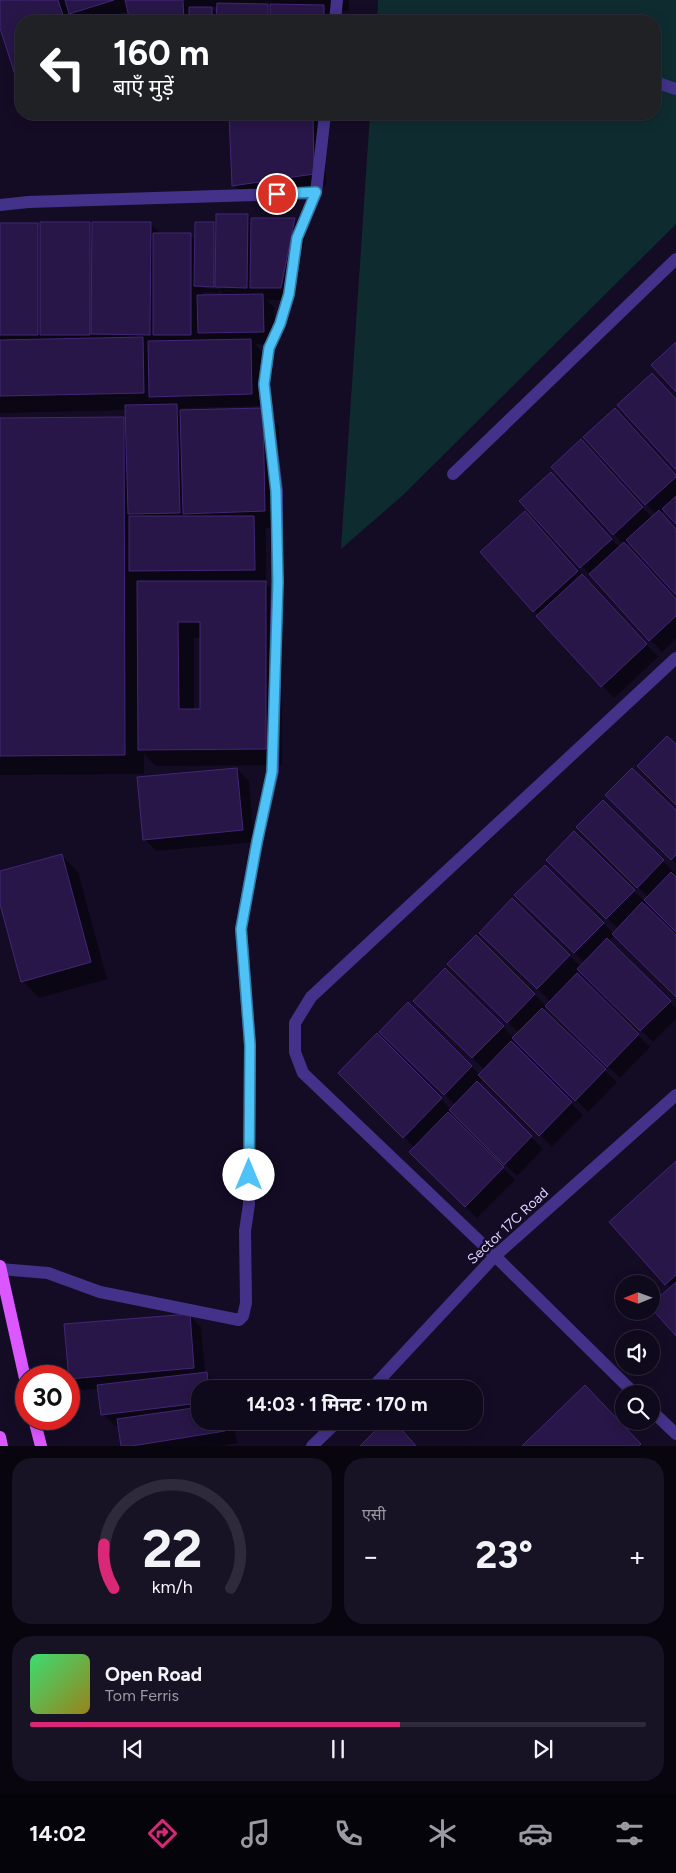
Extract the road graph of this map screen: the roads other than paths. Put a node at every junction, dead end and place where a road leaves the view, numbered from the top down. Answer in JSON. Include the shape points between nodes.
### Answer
{"nodes":[{"id":1,"x":337,"y":0,"type":"edge"},
{"id":2,"x":336,"y":15,"type":"edge"},
{"id":3,"x":661,"y":84,"type":"edge"},
{"id":4,"x":676,"y":89,"type":"edge"},
{"id":5,"x":324,"y":120,"type":"edge"},
{"id":6,"x":316,"y":192,"type":"junction"},
{"id":7,"x":0,"y":205,"type":"edge"},
{"id":8,"x":676,"y":259,"type":"edge"},
{"id":9,"x":453,"y":474,"type":"dead end"},
{"id":10,"x":676,"y":658,"type":"edge"},
{"id":11,"x":676,"y":1095,"type":"edge"},
{"id":12,"x":495,"y":1256,"type":"junction"},
{"id":13,"x":0,"y":1267,"type":"edge"},
{"id":14,"x":22,"y":1365,"type":"edge"},
{"id":15,"x":379,"y":1380,"type":"edge"},
{"id":16,"x":626,"y":1385,"type":"edge"},
{"id":17,"x":660,"y":1419,"type":"edge"},
{"id":18,"x":36,"y":1430,"type":"edge"},
{"id":19,"x":329,"y":1430,"type":"edge"},
{"id":20,"x":676,"y":1434,"type":"edge"},
{"id":21,"x":0,"y":1437,"type":"edge"},
{"id":22,"x":2,"y":1446,"type":"edge"},
{"id":23,"x":40,"y":1446,"type":"edge"},
{"id":24,"x":312,"y":1446,"type":"edge"}],
"edges":[{"from":1,"to":2,"type":"street"},
{"from":3,"to":4,"type":"street"},
{"from":5,"to":6,"type":"street"},
{"from":6,"to":7,"type":"street"},
{"from":6,"to":13,"type":"street","via":[[297,238],[289,294],[269,348],[264,384],[276,491],[278,582],[272,772],[241,929],[250,1045],[249,1204],[245,1231],[246,1303],[243,1316],[239,1320],[100,1292],[48,1273]]},
{"from":8,"to":9,"type":"street"},
{"from":10,"to":12,"type":"street","via":[[311,997],[295,1023],[294,1052],[303,1073]]},
{"from":11,"to":12,"type":"street","name":"Sector 17C Road"},
{"from":12,"to":15,"type":"street","name":"Sector 17C Road"},
{"from":12,"to":16,"type":"street"},
{"from":13,"to":14,"type":"main road"},
{"from":17,"to":20,"type":"street"},
{"from":18,"to":23,"type":"main road"},
{"from":19,"to":24,"type":"street"},
{"from":21,"to":22,"type":"main road"}]}
